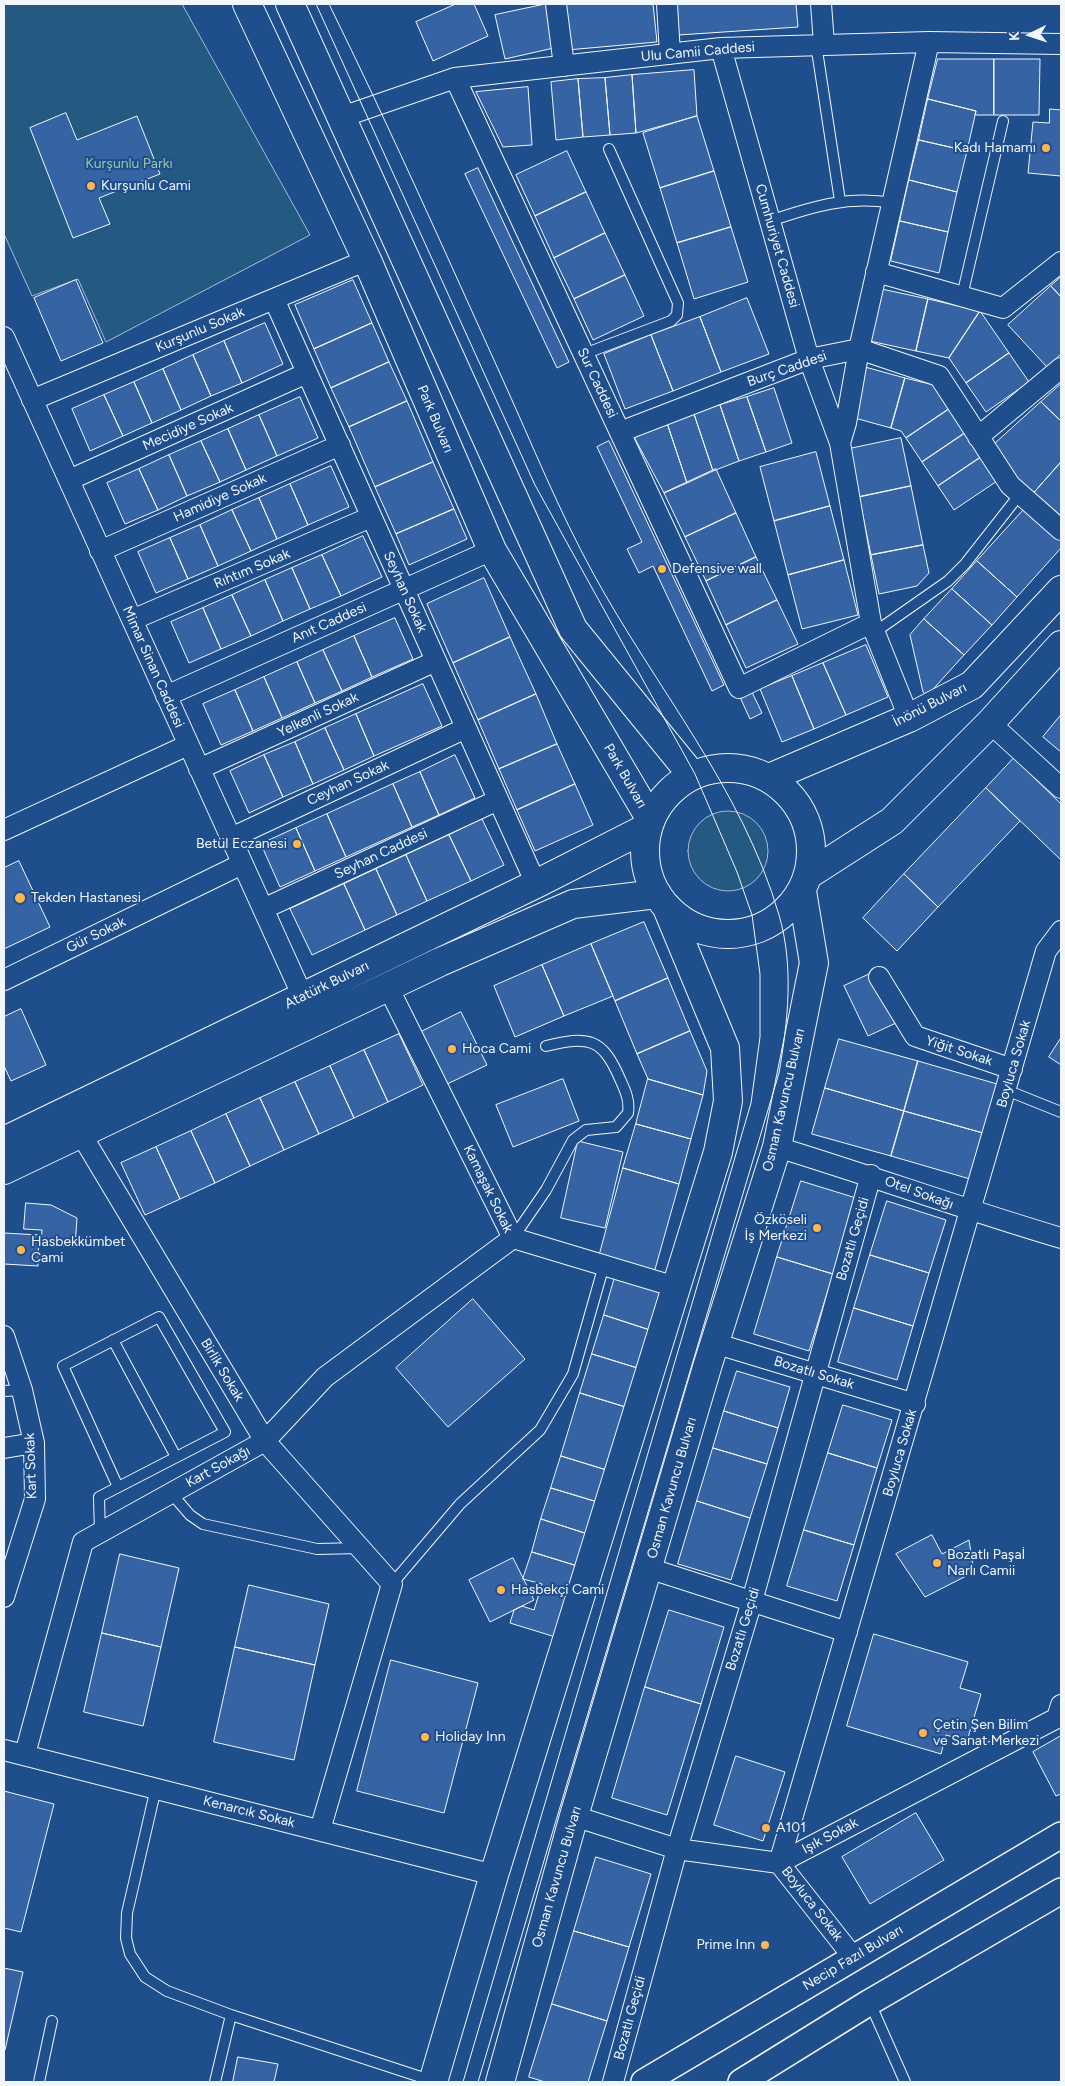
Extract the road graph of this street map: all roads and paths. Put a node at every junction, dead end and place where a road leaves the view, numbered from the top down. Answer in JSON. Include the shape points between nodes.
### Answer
{"nodes":[{"id":1,"x":247,"y":4,"type":"edge"},
{"id":2,"x":290,"y":4,"type":"edge"},
{"id":3,"x":556,"y":4,"type":"edge"},
{"id":4,"x":667,"y":4,"type":"edge"},
{"id":5,"x":821,"y":4,"type":"edge"},
{"id":6,"x":929,"y":42,"type":"junction"},
{"id":7,"x":820,"y":44,"type":"junction"},
{"id":8,"x":1061,"y":44,"type":"edge"},
{"id":9,"x":721,"y":48,"type":"junction"},
{"id":10,"x":670,"y":54,"type":"junction"},
{"id":11,"x":564,"y":66,"type":"junction"},
{"id":12,"x":455,"y":78,"type":"junction"},
{"id":13,"x":342,"y":117,"type":"junction"},
{"id":14,"x":1003,"y":121,"type":"dead end"},
{"id":15,"x":608,"y":149,"type":"dead end"},
{"id":16,"x":840,"y":201,"type":"junction"},
{"id":17,"x":892,"y":203,"type":"junction"},
{"id":18,"x":770,"y":221,"type":"junction"},
{"id":19,"x":367,"y":260,"type":"junction"},
{"id":20,"x":1061,"y":262,"type":"edge"},
{"id":21,"x":876,"y":272,"type":"junction"},
{"id":22,"x":962,"y":296,"type":"junction"},
{"id":23,"x":274,"y":299,"type":"junction"},
{"id":24,"x":4,"y":337,"type":"edge"},
{"id":25,"x":859,"y":348,"type":"junction"},
{"id":26,"x":584,"y":354,"type":"junction"},
{"id":27,"x":809,"y":359,"type":"junction"},
{"id":28,"x":1061,"y":368,"type":"edge"},
{"id":29,"x":307,"y":374,"type":"junction"},
{"id":30,"x":32,"y":400,"type":"junction"},
{"id":31,"x":620,"y":432,"type":"junction"},
{"id":32,"x":978,"y":437,"type":"junction"},
{"id":33,"x":840,"y":443,"type":"junction"},
{"id":34,"x":340,"y":445,"type":"junction"},
{"id":35,"x":69,"y":480,"type":"junction"},
{"id":36,"x":1020,"y":494,"type":"junction"},
{"id":37,"x":371,"y":517,"type":"junction"},
{"id":38,"x":1061,"y":530,"type":"edge"},
{"id":39,"x":492,"y":550,"type":"junction"},
{"id":40,"x":100,"y":551,"type":"junction"},
{"id":41,"x":404,"y":590,"type":"junction"},
{"id":42,"x":1061,"y":590,"type":"edge"},
{"id":43,"x":132,"y":620,"type":"junction"},
{"id":44,"x":873,"y":627,"type":"junction"},
{"id":45,"x":1061,"y":645,"type":"edge"},
{"id":46,"x":436,"y":661,"type":"junction"},
{"id":47,"x":166,"y":696,"type":"junction"},
{"id":48,"x":908,"y":718,"type":"junction"},
{"id":49,"x":990,"y":723,"type":"junction"},
{"id":50,"x":466,"y":728,"type":"junction"},
{"id":51,"x":188,"y":745,"type":"junction"},
{"id":52,"x":200,"y":769,"type":"junction"},
{"id":53,"x":692,"y":775,"type":"junction"},
{"id":54,"x":769,"y":778,"type":"junction"},
{"id":55,"x":1061,"y":788,"type":"edge"},
{"id":56,"x":498,"y":800,"type":"junction"},
{"id":57,"x":649,"y":823,"type":"junction"},
{"id":58,"x":4,"y":830,"type":"edge"},
{"id":59,"x":231,"y":838,"type":"junction"},
{"id":60,"x":242,"y":864,"type":"junction"},
{"id":61,"x":805,"y":883,"type":"junction"},
{"id":62,"x":536,"y":884,"type":"junction"},
{"id":63,"x":662,"y":901,"type":"junction"},
{"id":64,"x":263,"y":909,"type":"junction"},
{"id":65,"x":1061,"y":931,"type":"edge"},
{"id":66,"x":880,"y":977,"type":"dead end"},
{"id":67,"x":4,"y":980,"type":"edge"},
{"id":68,"x":388,"y":987,"type":"junction"},
{"id":69,"x":303,"y":997,"type":"junction"},
{"id":70,"x":546,"y":1046,"type":"dead end"},
{"id":71,"x":1012,"y":1068,"type":"junction"},
{"id":72,"x":1006,"y":1090,"type":"junction"},
{"id":73,"x":1061,"y":1112,"type":"edge"},
{"id":74,"x":81,"y":1134,"type":"junction"},
{"id":75,"x":4,"y":1141,"type":"edge"},
{"id":76,"x":776,"y":1147,"type":"junction"},
{"id":77,"x":4,"y":1170,"type":"edge"},
{"id":78,"x":871,"y":1175,"type":"junction"},
{"id":79,"x":971,"y":1211,"type":"junction"},
{"id":80,"x":512,"y":1238,"type":"junction"},
{"id":81,"x":1061,"y":1238,"type":"edge"},
{"id":82,"x":604,"y":1266,"type":"junction"},
{"id":83,"x":676,"y":1287,"type":"junction"},
{"id":84,"x":4,"y":1336,"type":"edge"},
{"id":85,"x":113,"y":1340,"type":"junction"},
{"id":86,"x":714,"y":1343,"type":"junction"},
{"id":87,"x":815,"y":1374,"type":"junction"},
{"id":88,"x":13,"y":1391,"type":"edge"},
{"id":89,"x":914,"y":1404,"type":"junction"},
{"id":90,"x":265,"y":1441,"type":"junction"},
{"id":91,"x":34,"y":1443,"type":"junction"},
{"id":92,"x":4,"y":1448,"type":"edge"},
{"id":93,"x":176,"y":1457,"type":"junction"},
{"id":94,"x":118,"y":1487,"type":"junction"},
{"id":95,"x":171,"y":1493,"type":"junction"},
{"id":96,"x":100,"y":1533,"type":"junction"},
{"id":97,"x":360,"y":1548,"type":"junction"},
{"id":98,"x":648,"y":1568,"type":"junction"},
{"id":99,"x":392,"y":1584,"type":"junction"},
{"id":100,"x":4,"y":1597,"type":"edge"},
{"id":101,"x":752,"y":1601,"type":"junction"},
{"id":102,"x":848,"y":1632,"type":"junction"},
{"id":103,"x":1061,"y":1705,"type":"edge"},
{"id":104,"x":4,"y":1750,"type":"edge"},
{"id":105,"x":25,"y":1754,"type":"junction"},
{"id":106,"x":156,"y":1788,"type":"junction"},
{"id":107,"x":574,"y":1816,"type":"junction"},
{"id":108,"x":320,"y":1830,"type":"junction"},
{"id":109,"x":1061,"y":1835,"type":"edge"},
{"id":110,"x":677,"y":1849,"type":"junction"},
{"id":111,"x":779,"y":1863,"type":"junction"},
{"id":112,"x":494,"y":1875,"type":"junction"},
{"id":113,"x":1061,"y":1891,"type":"edge"},
{"id":114,"x":854,"y":1958,"type":"junction"},
{"id":115,"x":870,"y":2002,"type":"junction"},
{"id":116,"x":231,"y":2015,"type":"junction"},
{"id":117,"x":52,"y":2020,"type":"dead end"},
{"id":118,"x":39,"y":2082,"type":"edge"},
{"id":119,"x":215,"y":2082,"type":"edge"},
{"id":120,"x":433,"y":2082,"type":"edge"},
{"id":121,"x":500,"y":2082,"type":"edge"},
{"id":122,"x":613,"y":2082,"type":"edge"},
{"id":123,"x":644,"y":2082,"type":"edge"},
{"id":124,"x":741,"y":2082,"type":"edge"},
{"id":125,"x":905,"y":2082,"type":"edge"}],
"edges":[{"from":1,"to":19,"type":"main road","name":"Park Bulvarı"},
{"from":2,"to":13,"type":"main road"},
{"from":3,"to":11,"type":"street"},
{"from":4,"to":10,"type":"street"},
{"from":5,"to":7,"type":"street"},
{"from":6,"to":7,"type":"street","name":"Ulu Camii Caddesi"},
{"from":6,"to":8,"type":"street","name":"Ulu Camii Caddesi"},
{"from":6,"to":17,"type":"street"},
{"from":7,"to":9,"type":"street","name":"Ulu Camii Caddesi"},
{"from":7,"to":16,"type":"lane"},
{"from":9,"to":10,"type":"street","name":"Ulu Camii Caddesi"},
{"from":9,"to":18,"type":"street","name":"Cumhuriyet Caddesi"},
{"from":10,"to":11,"type":"street","name":"Ulu Camii Caddesi"},
{"from":11,"to":12,"type":"street","name":"Ulu Camii Caddesi"},
{"from":12,"to":13,"type":"street","name":"Ulu Camii Caddesi"},
{"from":12,"to":26,"type":"street","name":"Sur Caddesi"},
{"from":13,"to":53,"type":"main road","via":[[573,629]]},
{"from":14,"to":22,"type":"lane"},
{"from":15,"to":26,"type":"lane","via":[[679,309],[671,321]]},
{"from":16,"to":17,"type":"lane","via":[[871,199]]},
{"from":16,"to":18,"type":"lane"},
{"from":17,"to":21,"type":"street"},
{"from":18,"to":27,"type":"street","name":"Cumhuriyet Caddesi"},
{"from":19,"to":23,"type":"street","name":"Kurşunlu Sokak"},
{"from":19,"to":39,"type":"main road","name":"Park Bulvarı"},
{"from":20,"to":22,"type":"street","via":[[1003,308]]},
{"from":21,"to":22,"type":"street"},
{"from":21,"to":25,"type":"street"},
{"from":23,"to":29,"type":"street","name":"Seyhan Sokak"},
{"from":23,"to":30,"type":"street","name":"Kurşunlu Sokak"},
{"from":24,"to":30,"type":"street","name":"Mimar Sinan Caddesi"},
{"from":25,"to":27,"type":"street","name":"Burç Caddesi"},
{"from":25,"to":32,"type":"street","via":[[939,376]]},
{"from":25,"to":33,"type":"street"},
{"from":26,"to":31,"type":"street","name":"Sur Caddesi"},
{"from":27,"to":31,"type":"street","name":"Burç Caddesi"},
{"from":27,"to":33,"type":"street","name":"Cumhuriyet Caddesi"},
{"from":28,"to":32,"type":"street"},
{"from":29,"to":34,"type":"street","name":"Seyhan Sokak"},
{"from":29,"to":35,"type":"street","name":"Mecidiye Sokak"},
{"from":30,"to":35,"type":"street","name":"Mimar Sinan Caddesi"},
{"from":31,"to":44,"type":"street","name":"Sur Caddesi","via":[[740,688]]},
{"from":32,"to":36,"type":"street","via":[[1010,485]]},
{"from":33,"to":44,"type":"street"},
{"from":34,"to":37,"type":"street","name":"Seyhan Sokak"},
{"from":34,"to":40,"type":"street","name":"Hamidiye Sokak"},
{"from":35,"to":40,"type":"street","name":"Mimar Sinan Caddesi"},
{"from":36,"to":38,"type":"street"},
{"from":36,"to":44,"type":"lane","via":[[948,581]]},
{"from":37,"to":41,"type":"street","name":"Seyhan Sokak"},
{"from":37,"to":43,"type":"street","name":"Rıhtım Sokak"},
{"from":39,"to":41,"type":"street","name":"Anıt Caddesi"},
{"from":39,"to":57,"type":"main road","name":"Park Bulvarı"},
{"from":40,"to":43,"type":"street","name":"Mimar Sinan Caddesi"},
{"from":41,"to":46,"type":"street","name":"Seyhan Sokak"},
{"from":41,"to":47,"type":"street","name":"Anıt Caddesi"},
{"from":42,"to":48,"type":"main road","name":"İnönü Bulvarı","via":[[972,685]]},
{"from":43,"to":47,"type":"street","name":"Mimar Sinan Caddesi"},
{"from":44,"to":48,"type":"street"},
{"from":45,"to":49,"type":"main road"},
{"from":46,"to":50,"type":"street","name":"Seyhan Sokak"},
{"from":46,"to":52,"type":"street","name":"Yelkenli Sokak"},
{"from":47,"to":51,"type":"street","name":"Mimar Sinan Caddesi"},
{"from":48,"to":54,"type":"main road","name":"İnönü Bulvarı"},
{"from":49,"to":55,"type":"street"},
{"from":49,"to":61,"type":"main road","via":[[892,821]]},
{"from":50,"to":56,"type":"street","name":"Seyhan Sokak"},
{"from":50,"to":59,"type":"street","name":"Ceyhan Sokak"},
{"from":51,"to":52,"type":"street","name":"Mimar Sinan Caddesi"},
{"from":51,"to":58,"type":"street"},
{"from":52,"to":59,"type":"street","name":"Mimar Sinan Caddesi"},
{"from":53,"to":54,"type":"main road","via":[[726,767],[744,768]]},
{"from":53,"to":57,"type":"main road","via":[[665,796]]},
{"from":54,"to":61,"type":"main road","via":[[789,793],[807,823],[811,858]]},
{"from":56,"to":62,"type":"street","name":"Seyhan Sokak"},
{"from":56,"to":64,"type":"street","name":"Seyhan Caddesi"},
{"from":57,"to":62,"type":"main road","name":"Atatürk Bulvarı"},
{"from":57,"to":63,"type":"main road","via":[[645,861],[649,878]]},
{"from":59,"to":60,"type":"street","name":"Mimar Sinan Caddesi"},
{"from":60,"to":64,"type":"street","name":"Mimar Sinan Caddesi"},
{"from":60,"to":67,"type":"street","name":"Gür Sokak"},
{"from":61,"to":63,"type":"main road","via":[[792,906],[764,927],[730,935],[696,928],[681,920]]},
{"from":61,"to":76,"type":"main road","name":"Osman Kavuncu Bulvarı","via":[[814,963]]},
{"from":62,"to":69,"type":"main road","name":"Atatürk Bulvarı"},
{"from":63,"to":68,"type":"main road","name":"Atatürk Bulvarı","via":[[573,904]]},
{"from":63,"to":83,"type":"main road","via":[[725,1048],[728,1102],[718,1152]]},
{"from":64,"to":69,"type":"street","name":"Mimar Sinan Caddesi"},
{"from":65,"to":71,"type":"street","name":"Boyluca Sokak","via":[[1046,951]]},
{"from":66,"to":71,"type":"street","name":"Yiğit Sokak","via":[[914,1036]]},
{"from":68,"to":74,"type":"main road","name":"Atatürk Bulvarı"},
{"from":68,"to":80,"type":"street","name":"Kamaşak Sokak"},
{"from":69,"to":75,"type":"main road","name":"Atatürk Bulvarı"},
{"from":70,"to":80,"type":"lane","via":[[582,1041],[601,1046],[615,1067],[627,1096],[628,1112],[616,1127],[586,1130],[573,1140],[546,1190]]},
{"from":71,"to":72,"type":"street","name":"Boyluca Sokak"},
{"from":72,"to":73,"type":"lane"},
{"from":72,"to":79,"type":"street","name":"Boyluca Sokak"},
{"from":74,"to":77,"type":"main road","name":"Atatürk Bulvarı"},
{"from":74,"to":90,"type":"street","name":"Birlik Sokak"},
{"from":76,"to":78,"type":"street","name":"Otel Sokağı"},
{"from":76,"to":86,"type":"main road","name":"Osman Kavuncu Bulvarı"},
{"from":78,"to":79,"type":"street","name":"Otel Sokağı"},
{"from":78,"to":87,"type":"street","name":"Bozatlı Geçidi"},
{"from":79,"to":81,"type":"street","name":"Otel Sokağı"},
{"from":79,"to":89,"type":"street","name":"Boyluca Sokak"},
{"from":80,"to":82,"type":"street","name":"Kamaşak Sokak"},
{"from":80,"to":90,"type":"street","name":"Kart Sokağı","via":[[325,1377]]},
{"from":82,"to":83,"type":"street","name":"Kamaşak Sokak"},
{"from":82,"to":99,"type":"lane","via":[[573,1374],[540,1430],[460,1504]]},
{"from":83,"to":112,"type":"main road"},
{"from":84,"to":88,"type":"street","name":"Kart Sokak"},
{"from":85,"to":93,"type":"lane"},
{"from":85,"to":93,"type":"lane","via":[[158,1317],[225,1432]]},
{"from":85,"to":94,"type":"lane","via":[[63,1366]]},
{"from":86,"to":87,"type":"street","name":"Bozatlı Sokak"},
{"from":86,"to":98,"type":"main road","name":"Osman Kavuncu Bulvarı"},
{"from":87,"to":89,"type":"street","name":"Bozatlı Sokak"},
{"from":87,"to":101,"type":"street","name":"Bozatlı Geçidi"},
{"from":88,"to":91,"type":"street","name":"Kart Sokak"},
{"from":89,"to":102,"type":"street","name":"Boyluca Sokak"},
{"from":90,"to":95,"type":"street","name":"Kart Sokağı"},
{"from":90,"to":97,"type":"street","name":"Birlik Sokak"},
{"from":91,"to":92,"type":"street"},
{"from":91,"to":100,"type":"street","name":"Kart Sokak","via":[[34,1499]]},
{"from":93,"to":94,"type":"lane"},
{"from":94,"to":96,"type":"lane","via":[[99,1497]]},
{"from":95,"to":96,"type":"street","name":"Kart Sokağı"},
{"from":95,"to":97,"type":"lane","via":[[190,1515],[203,1524],[317,1549]]},
{"from":96,"to":105,"type":"street","name":"Kart Sokağı","via":[[83,1542]]},
{"from":97,"to":99,"type":"street","name":"Birlik Sokak"},
{"from":98,"to":101,"type":"street"},
{"from":98,"to":107,"type":"main road","name":"Osman Kavuncu Bulvarı"},
{"from":99,"to":108,"type":"street"},
{"from":101,"to":102,"type":"street"},
{"from":101,"to":110,"type":"street","name":"Bozatlı Geçidi"},
{"from":102,"to":111,"type":"street","name":"Boyluca Sokak"},
{"from":103,"to":111,"type":"street","name":"Işık Sokak","via":[[1057,1718]]},
{"from":104,"to":105,"type":"street","name":"Kenarcık Sokak"},
{"from":105,"to":106,"type":"street","name":"Kenarcık Sokak"},
{"from":106,"to":108,"type":"street","name":"Kenarcık Sokak"},
{"from":106,"to":116,"type":"lane","via":[[127,1913],[126,1938],[130,1954],[145,1977],[167,1991]]},
{"from":107,"to":110,"type":"street"},
{"from":107,"to":121,"type":"main road","name":"Osman Kavuncu Bulvarı"},
{"from":108,"to":112,"type":"street","name":"Kenarcık Sokak"},
{"from":109,"to":114,"type":"street","name":"Necip Fazıl Bulvarı"},
{"from":110,"to":111,"type":"street"},
{"from":110,"to":122,"type":"street","name":"Bozatlı Geçidi"},
{"from":111,"to":114,"type":"street","name":"Boyluca Sokak"},
{"from":112,"to":120,"type":"main road"},
{"from":113,"to":115,"type":"street"},
{"from":114,"to":123,"type":"street","name":"Necip Fazıl Bulvarı"},
{"from":115,"to":124,"type":"street"},
{"from":115,"to":125,"type":"lane"},
{"from":116,"to":119,"type":"lane"},
{"from":116,"to":120,"type":"lane"},
{"from":117,"to":118,"type":"lane"}]}
